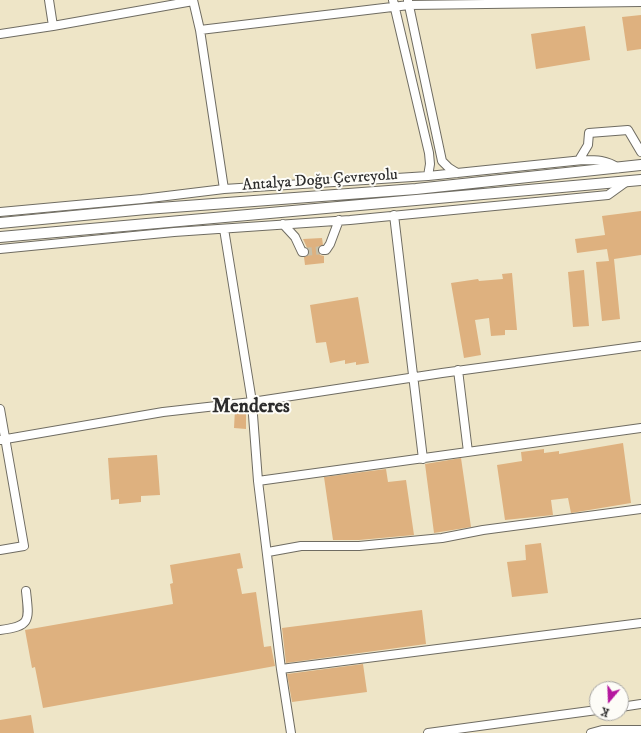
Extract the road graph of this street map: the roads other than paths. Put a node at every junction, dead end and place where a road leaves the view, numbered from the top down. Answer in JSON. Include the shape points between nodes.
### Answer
{"nodes":[{"id":1,"x":49,"y":0,"type":"edge"},
{"id":2,"x":193,"y":0,"type":"edge"},
{"id":3,"x":641,"y":2,"type":"edge"},
{"id":4,"x":394,"y":3,"type":"edge"},
{"id":5,"x":408,"y":3,"type":"edge"},
{"id":6,"x":53,"y":26,"type":"junction"},
{"id":7,"x":200,"y":30,"type":"junction"},
{"id":8,"x":0,"y":34,"type":"edge"},
{"id":9,"x":641,"y":152,"type":"edge"},
{"id":10,"x":579,"y":160,"type":"junction"},
{"id":11,"x":641,"y":165,"type":"edge"},
{"id":12,"x":618,"y":168,"type":"junction"},
{"id":13,"x":457,"y":173,"type":"junction"},
{"id":14,"x":428,"y":176,"type":"junction"},
{"id":15,"x":641,"y":180,"type":"edge"},
{"id":16,"x":626,"y":182,"type":"junction"},
{"id":17,"x":224,"y":189,"type":"junction"},
{"id":18,"x":0,"y":212,"type":"edge"},
{"id":19,"x":394,"y":215,"type":"junction"},
{"id":20,"x":339,"y":220,"type":"junction"},
{"id":21,"x":0,"y":223,"type":"edge"},
{"id":22,"x":282,"y":224,"type":"junction"},
{"id":23,"x":224,"y":229,"type":"junction"},
{"id":24,"x":0,"y":237,"type":"edge"},
{"id":25,"x":0,"y":249,"type":"edge"},
{"id":26,"x":323,"y":250,"type":"dead end"},
{"id":27,"x":304,"y":252,"type":"dead end"},
{"id":28,"x":641,"y":346,"type":"edge"},
{"id":29,"x":458,"y":370,"type":"junction"},
{"id":30,"x":415,"y":377,"type":"junction"},
{"id":31,"x":252,"y":402,"type":"junction"},
{"id":32,"x":0,"y":409,"type":"edge"},
{"id":33,"x":641,"y":428,"type":"edge"},
{"id":34,"x":2,"y":439,"type":"edge"},
{"id":35,"x":468,"y":452,"type":"junction"},
{"id":36,"x":423,"y":459,"type":"junction"},
{"id":37,"x":258,"y":481,"type":"junction"},
{"id":38,"x":641,"y":509,"type":"edge"},
{"id":39,"x":0,"y":550,"type":"edge"},
{"id":40,"x":268,"y":552,"type":"junction"},
{"id":41,"x":26,"y":591,"type":"dead end"},
{"id":42,"x":641,"y":624,"type":"edge"},
{"id":43,"x":0,"y":630,"type":"edge"},
{"id":44,"x":281,"y":669,"type":"junction"},
{"id":45,"x":641,"y":704,"type":"edge"},
{"id":46,"x":629,"y":706,"type":"edge"},
{"id":47,"x":589,"y":711,"type":"edge"},
{"id":48,"x":641,"y":730,"type":"edge"},
{"id":49,"x":291,"y":733,"type":"edge"},
{"id":50,"x":428,"y":733,"type":"edge"},
{"id":51,"x":591,"y":733,"type":"edge"}],
"edges":[{"from":1,"to":6,"type":"street"},
{"from":2,"to":6,"type":"street"},
{"from":2,"to":7,"type":"street"},
{"from":3,"to":5,"type":"street"},
{"from":4,"to":5,"type":"street"},
{"from":4,"to":7,"type":"street"},
{"from":4,"to":14,"type":"street","via":[[429,153]]},
{"from":5,"to":13,"type":"street","via":[[442,160]]},
{"from":6,"to":8,"type":"street"},
{"from":7,"to":17,"type":"street"},
{"from":9,"to":10,"type":"street","via":[[628,130],[589,133],[588,145]]},
{"from":10,"to":12,"type":"street","via":[[603,160]]},
{"from":10,"to":13,"type":"street"},
{"from":11,"to":12,"type":"main road","name":"Antalya Doğu Çevreyolu"},
{"from":12,"to":21,"type":"main road","name":"Antalya Doğu Çevreyolu","via":[[416,189]]},
{"from":13,"to":14,"type":"street"},
{"from":14,"to":17,"type":"street"},
{"from":15,"to":16,"type":"main road","name":"Antalya Doğu Çevreyolu"},
{"from":16,"to":19,"type":"street","via":[[608,195]]},
{"from":16,"to":24,"type":"main road","name":"Antalya Doğu Çevreyolu"},
{"from":17,"to":18,"type":"street"},
{"from":19,"to":20,"type":"street"},
{"from":19,"to":30,"type":"street"},
{"from":20,"to":22,"type":"street"},
{"from":20,"to":26,"type":"street","via":[[330,244]]},
{"from":22,"to":23,"type":"street"},
{"from":22,"to":27,"type":"street","via":[[295,236]]},
{"from":23,"to":25,"type":"street"},
{"from":23,"to":31,"type":"street"},
{"from":28,"to":29,"type":"street"},
{"from":29,"to":30,"type":"street"},
{"from":29,"to":35,"type":"street"},
{"from":30,"to":31,"type":"street"},
{"from":30,"to":36,"type":"street"},
{"from":31,"to":34,"type":"street","via":[[163,412]]},
{"from":31,"to":37,"type":"street"},
{"from":32,"to":34,"type":"street"},
{"from":33,"to":35,"type":"street"},
{"from":34,"to":39,"type":"street","via":[[24,546]]},
{"from":35,"to":36,"type":"street"},
{"from":36,"to":37,"type":"street"},
{"from":37,"to":40,"type":"street"},
{"from":38,"to":40,"type":"street","via":[[483,530],[442,538],[359,546],[301,546]]},
{"from":40,"to":44,"type":"street"},
{"from":41,"to":43,"type":"street","via":[[28,613],[25,623],[18,628]]},
{"from":42,"to":44,"type":"street"},
{"from":44,"to":49,"type":"street"},
{"from":45,"to":46,"type":"street"},
{"from":47,"to":50,"type":"street"},
{"from":48,"to":51,"type":"street","via":[[602,730]]}]}
